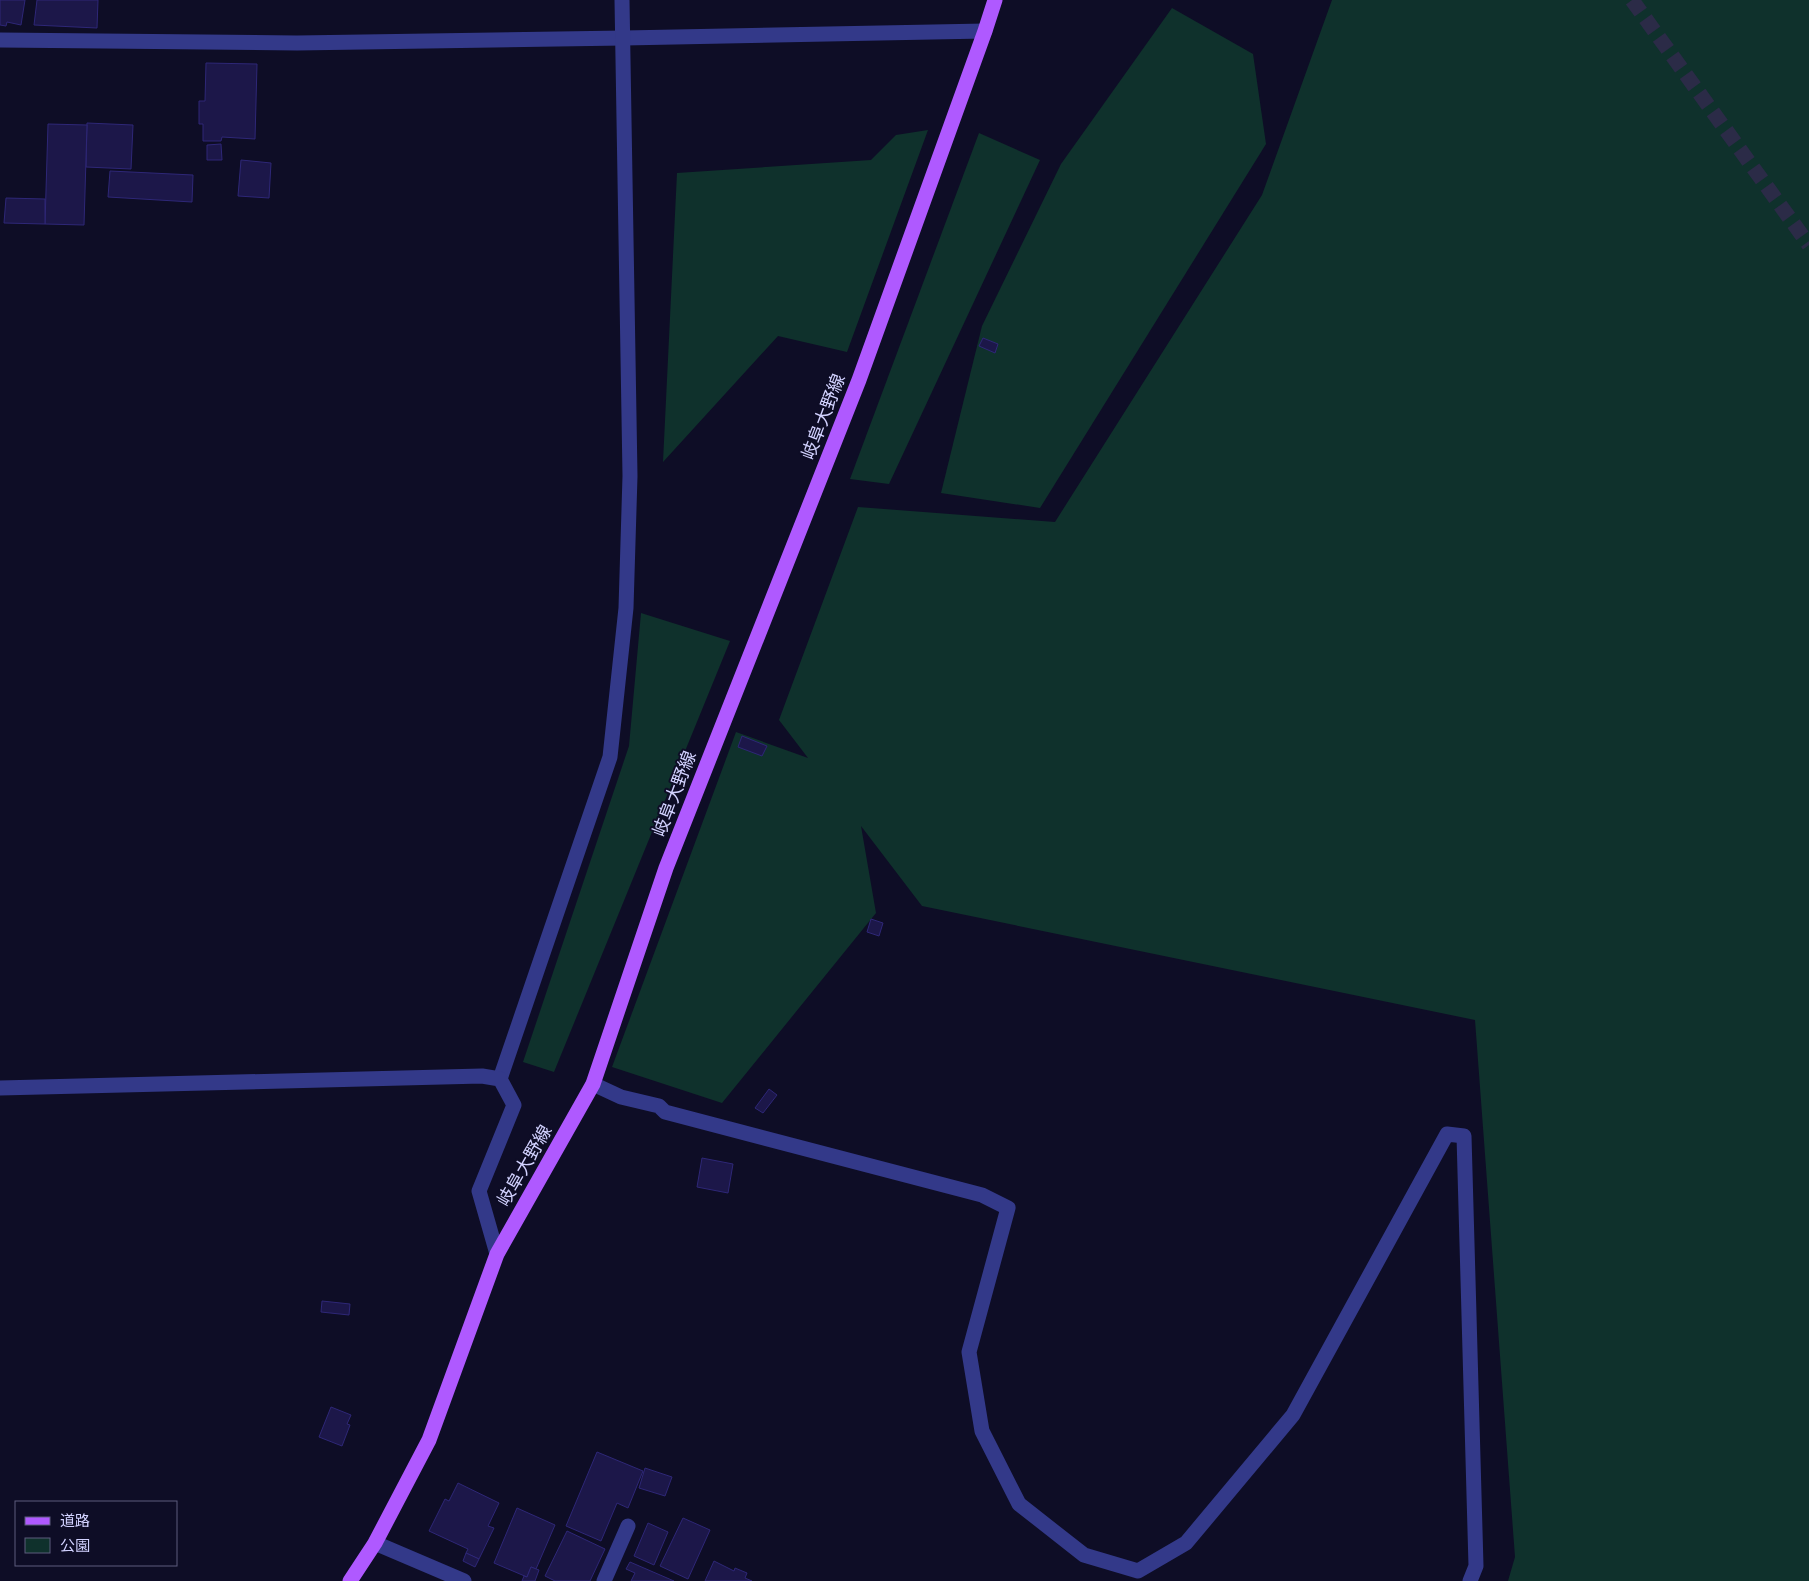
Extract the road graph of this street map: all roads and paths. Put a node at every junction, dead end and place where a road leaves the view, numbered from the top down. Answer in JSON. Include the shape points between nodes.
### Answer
{"nodes":[{"id":1,"x":622,"y":0,"type":"edge"},
{"id":2,"x":995,"y":0,"type":"edge"},
{"id":3,"x":985,"y":31,"type":"junction"},
{"id":4,"x":624,"y":38,"type":"junction"},
{"id":5,"x":0,"y":40,"type":"edge"},
{"id":6,"x":500,"y":1079,"type":"junction"},
{"id":7,"x":594,"y":1084,"type":"junction"},
{"id":8,"x":0,"y":1088,"type":"edge"},
{"id":9,"x":497,"y":1254,"type":"junction"},
{"id":10,"x":628,"y":1526,"type":"dead end"},
{"id":11,"x":375,"y":1543,"type":"junction"},
{"id":12,"x":350,"y":1581,"type":"edge"},
{"id":13,"x":464,"y":1581,"type":"edge"},
{"id":14,"x":604,"y":1581,"type":"edge"},
{"id":15,"x":1470,"y":1581,"type":"edge"}],
"edges":[{"from":1,"to":4,"type":"street"},
{"from":2,"to":3,"type":"main road","name":"岐阜大野線"},
{"from":3,"to":4,"type":"street"},
{"from":3,"to":7,"type":"main road","name":"岐阜大野線","via":[[859,380],[666,868]]},
{"from":4,"to":5,"type":"street","via":[[297,43]]},
{"from":4,"to":6,"type":"street","via":[[630,476],[626,608],[610,757]]},
{"from":6,"to":8,"type":"street","via":[[482,1076]]},
{"from":6,"to":9,"type":"street","via":[[514,1105],[480,1191]]},
{"from":7,"to":9,"type":"main road","name":"岐阜大野線"},
{"from":7,"to":15,"type":"street","via":[[622,1097],[659,1106],[665,1112],[982,1195],[1008,1208],[969,1352],[982,1431],[1019,1504],[1084,1555],[1138,1570],[1186,1542],[1294,1415],[1448,1134],[1464,1136],[1476,1566]]},
{"from":9,"to":11,"type":"main road","name":"岐阜大野線","via":[[429,1440]]},
{"from":10,"to":14,"type":"street"},
{"from":11,"to":12,"type":"main road","name":"岐阜大野線"},
{"from":11,"to":13,"type":"street"}]}
